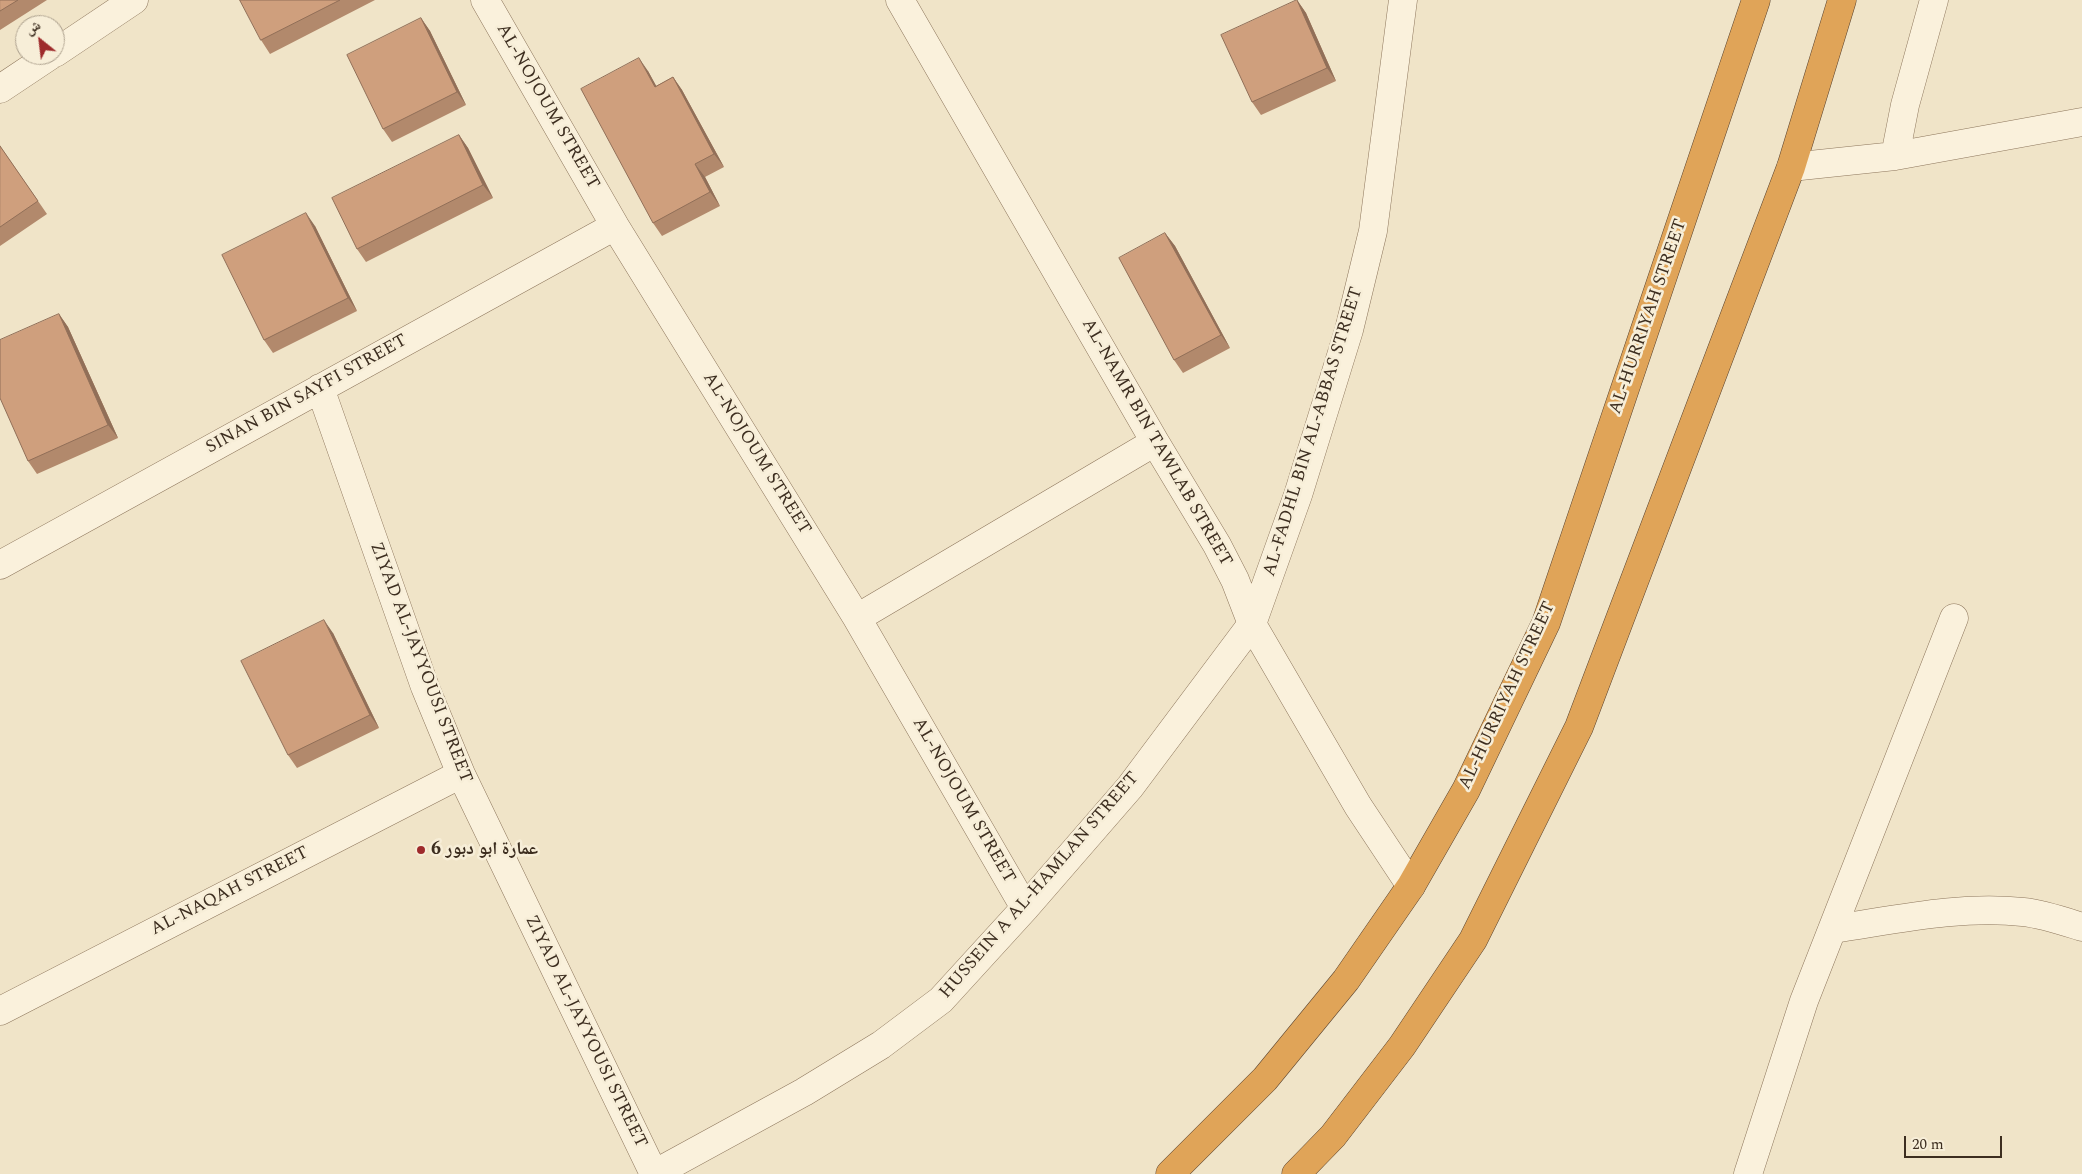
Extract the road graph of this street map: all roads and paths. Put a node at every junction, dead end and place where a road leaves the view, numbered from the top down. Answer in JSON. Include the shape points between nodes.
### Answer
{"nodes":[{"id":1,"x":134,"y":0,"type":"edge"},
{"id":2,"x":485,"y":0,"type":"edge"},
{"id":3,"x":900,"y":0,"type":"edge"},
{"id":4,"x":1403,"y":0,"type":"edge"},
{"id":5,"x":1756,"y":0,"type":"edge"},
{"id":6,"x":1842,"y":0,"type":"edge"},
{"id":7,"x":1934,"y":0,"type":"edge"},
{"id":8,"x":65,"y":45,"type":"edge"},
{"id":9,"x":36,"y":65,"type":"edge"},
{"id":10,"x":0,"y":89,"type":"edge"},
{"id":11,"x":2082,"y":122,"type":"edge"},
{"id":12,"x":1894,"y":156,"type":"junction"},
{"id":13,"x":1791,"y":167,"type":"junction"},
{"id":14,"x":616,"y":226,"type":"junction"},
{"id":15,"x":320,"y":388,"type":"junction"},
{"id":16,"x":1155,"y":442,"type":"junction"},
{"id":17,"x":0,"y":565,"type":"edge"},
{"id":18,"x":857,"y":618,"type":"junction"},
{"id":19,"x":1954,"y":618,"type":"dead end"},
{"id":20,"x":1252,"y":624,"type":"junction"},
{"id":21,"x":461,"y":774,"type":"junction"},
{"id":22,"x":1410,"y":886,"type":"junction"},
{"id":23,"x":1025,"y":908,"type":"junction"},
{"id":24,"x":2082,"y":928,"type":"edge"},
{"id":25,"x":1833,"y":929,"type":"junction"},
{"id":26,"x":0,"y":1011,"type":"edge"},
{"id":27,"x":654,"y":1174,"type":"edge"},
{"id":28,"x":1170,"y":1174,"type":"edge"},
{"id":29,"x":1296,"y":1174,"type":"edge"},
{"id":30,"x":1748,"y":1174,"type":"edge"}],
"edges":[{"from":1,"to":8,"type":"street"},
{"from":2,"to":14,"type":"street","name":"AL-NOJOUM STREET"},
{"from":3,"to":16,"type":"street","name":"AL-NAMR BIN TAWLAB STREET"},
{"from":4,"to":20,"type":"street","name":"AL-FADHL BIN AL-ABBAS STREET","via":[[1373,232],[1350,330],[1298,494]]},
{"from":5,"to":22,"type":"highway","name":"AL-HURRIYAH STREET","via":[[1546,623],[1466,790]]},
{"from":6,"to":13,"type":"highway"},
{"from":7,"to":12,"type":"street"},
{"from":9,"to":10,"type":"street"},
{"from":11,"to":12,"type":"street"},
{"from":12,"to":13,"type":"street"},
{"from":13,"to":29,"type":"highway","via":[[1579,727],[1473,940],[1402,1046],[1333,1136]]},
{"from":14,"to":15,"type":"street","name":"SINAN BIN SAYFI STREET"},
{"from":14,"to":18,"type":"street","name":"AL-NOJOUM STREET"},
{"from":15,"to":17,"type":"street","name":"SINAN BIN SAYFI STREET"},
{"from":15,"to":21,"type":"street","name":"ZIYAD AL-JAYYOUSI STREET","via":[[418,669]]},
{"from":16,"to":18,"type":"street"},
{"from":16,"to":20,"type":"street","name":"AL-NAMR BIN TAWLAB STREET","via":[[1217,545]]},
{"from":18,"to":23,"type":"street","name":"AL-NOJOUM STREET"},
{"from":19,"to":25,"type":"street"},
{"from":20,"to":22,"type":"street","name":"AL-NAMR BIN TAWLAB STREET","via":[[1358,806]]},
{"from":20,"to":23,"type":"street","name":"HUSSEIN A AL-HAMLAN STREET","via":[[1130,787]]},
{"from":21,"to":26,"type":"street","name":"AL-NAQAH STREET"},
{"from":21,"to":27,"type":"street","name":"ZIYAD AL-JAYYOUSI STREET"},
{"from":22,"to":28,"type":"highway","name":"AL-HURRIYAH STREET","via":[[1346,980],[1265,1079]]},
{"from":23,"to":27,"type":"street","name":"HUSSEIN A AL-HAMLAN STREET","via":[[941,1000],[881,1045],[804,1092]]},
{"from":24,"to":25,"type":"street","via":[[2023,912],[1990,911],[1947,913]]},
{"from":25,"to":30,"type":"street","via":[[1804,1001]]}]}
